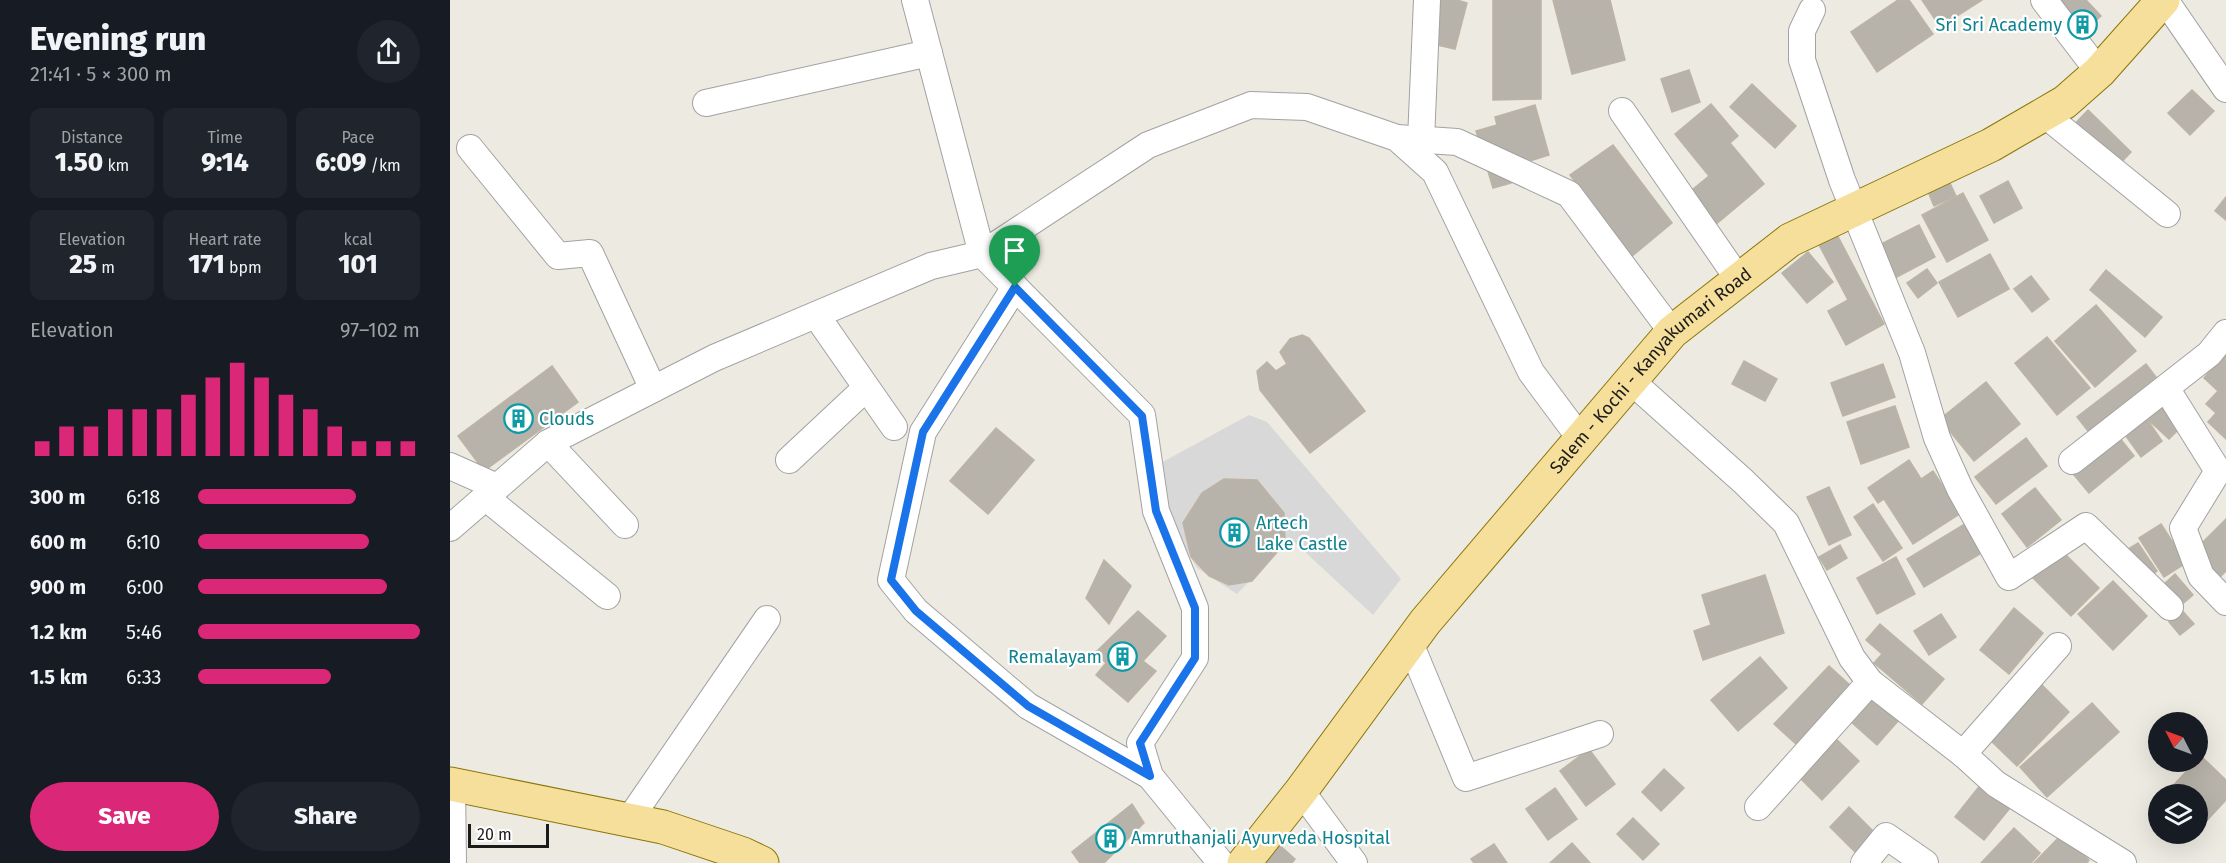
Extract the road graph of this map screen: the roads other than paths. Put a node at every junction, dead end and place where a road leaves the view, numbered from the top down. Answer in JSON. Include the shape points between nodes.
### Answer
{"nodes":[{"id":1,"x":915,"y":0,"type":"edge"},
{"id":2,"x":1427,"y":0,"type":"edge"},
{"id":3,"x":2044,"y":0,"type":"edge"},
{"id":4,"x":2164,"y":0,"type":"edge"},
{"id":5,"x":1812,"y":10,"type":"dead end"},
{"id":6,"x":929,"y":52,"type":"junction"},
{"id":7,"x":2099,"y":72,"type":"junction"},
{"id":8,"x":2226,"y":88,"type":"edge"},
{"id":9,"x":706,"y":103,"type":"dead end"},
{"id":10,"x":1622,"y":111,"type":"dead end"},
{"id":11,"x":2044,"y":114,"type":"junction"},
{"id":12,"x":1409,"y":139,"type":"junction"},
{"id":13,"x":470,"y":148,"type":"dead end"},
{"id":14,"x":1853,"y":210,"type":"junction"},
{"id":15,"x":2167,"y":214,"type":"dead end"},
{"id":16,"x":982,"y":254,"type":"junction"},
{"id":17,"x":1739,"y":280,"type":"junction"},
{"id":18,"x":1015,"y":287,"type":"junction"},
{"id":19,"x":816,"y":315,"type":"junction"},
{"id":20,"x":1672,"y":332,"type":"junction"},
{"id":21,"x":2226,"y":333,"type":"edge"},
{"id":22,"x":1630,"y":380,"type":"junction"},
{"id":23,"x":866,"y":388,"type":"junction"},
{"id":24,"x":2166,"y":388,"type":"junction"},
{"id":25,"x":653,"y":389,"type":"junction"},
{"id":26,"x":894,"y":427,"type":"dead end"},
{"id":27,"x":1580,"y":438,"type":"junction"},
{"id":28,"x":548,"y":443,"type":"junction"},
{"id":29,"x":789,"y":460,"type":"dead end"},
{"id":30,"x":2072,"y":461,"type":"dead end"},
{"id":31,"x":450,"y":466,"type":"edge"},
{"id":32,"x":491,"y":492,"type":"junction"},
{"id":33,"x":625,"y":525,"type":"dead end"},
{"id":34,"x":450,"y":528,"type":"edge"},
{"id":35,"x":607,"y":596,"type":"dead end"},
{"id":36,"x":2226,"y":602,"type":"edge"},
{"id":37,"x":2170,"y":607,"type":"dead end"},
{"id":38,"x":766,"y":619,"type":"dead end"},
{"id":39,"x":1410,"y":643,"type":"junction"},
{"id":40,"x":2058,"y":646,"type":"dead end"},
{"id":41,"x":1870,"y":682,"type":"junction"},
{"id":42,"x":1600,"y":734,"type":"dead end"},
{"id":43,"x":1963,"y":754,"type":"junction"},
{"id":44,"x":1150,"y":776,"type":"junction"},
{"id":45,"x":451,"y":785,"type":"edge"},
{"id":46,"x":1301,"y":791,"type":"junction"},
{"id":47,"x":1758,"y":807,"type":"dead end"},
{"id":48,"x":629,"y":820,"type":"junction"},
{"id":49,"x":2112,"y":860,"type":"edge"},
{"id":50,"x":453,"y":863,"type":"edge"},
{"id":51,"x":762,"y":863,"type":"edge"},
{"id":52,"x":1221,"y":863,"type":"edge"},
{"id":53,"x":1244,"y":863,"type":"edge"},
{"id":54,"x":1354,"y":863,"type":"edge"},
{"id":55,"x":1864,"y":863,"type":"edge"},
{"id":56,"x":1925,"y":863,"type":"edge"}],
"edges":[{"from":1,"to":6,"type":"street"},
{"from":2,"to":12,"type":"street"},
{"from":3,"to":7,"type":"street"},
{"from":4,"to":7,"type":"main road","name":"Salem - Kochi - Kanyakumari Road"},
{"from":4,"to":8,"type":"street"},
{"from":5,"to":14,"type":"street","via":[[1802,31],[1802,60]]},
{"from":6,"to":9,"type":"street"},
{"from":6,"to":16,"type":"street"},
{"from":7,"to":11,"type":"main road","name":"Salem - Kochi - Kanyakumari Road","via":[[2065,102]]},
{"from":10,"to":17,"type":"street"},
{"from":11,"to":14,"type":"main road","name":"Salem - Kochi - Kanyakumari Road","via":[[1991,145]]},
{"from":11,"to":15,"type":"street"},
{"from":12,"to":16,"type":"street","via":[[1307,107],[1251,105],[1148,145]]},
{"from":12,"to":20,"type":"street","via":[[1457,142],[1569,194]]},
{"from":12,"to":27,"type":"street","via":[[1435,172],[1531,372]]},
{"from":13,"to":25,"type":"street","via":[[558,256],[590,254]]},
{"from":14,"to":17,"type":"main road","name":"Salem - Kochi - Kanyakumari Road","via":[[1790,240]]},
{"from":14,"to":37,"type":"street","via":[[1912,353],[1937,438],[1960,489],[2009,577],[2086,526]]},
{"from":16,"to":18,"type":"street"},
{"from":16,"to":19,"type":"street","via":[[931,266]]},
{"from":17,"to":20,"type":"main road","name":"Salem - Kochi - Kanyakumari Road"},
{"from":18,"to":44,"type":"street","via":[[1142,416],[1156,511],[1195,608],[1195,658],[1140,743]]},
{"from":18,"to":44,"type":"street","via":[[923,432],[891,580],[916,611],[1028,706]]},
{"from":19,"to":23,"type":"street"},
{"from":19,"to":25,"type":"street","via":[[714,358]]},
{"from":20,"to":22,"type":"main road","name":"Salem - Kochi - Kanyakumari Road"},
{"from":21,"to":24,"type":"street","via":[[2209,354]]},
{"from":22,"to":27,"type":"main road","name":"Salem - Kochi - Kanyakumari Road"},
{"from":22,"to":41,"type":"street","via":[[1786,523],[1852,658]]},
{"from":23,"to":26,"type":"street"},
{"from":23,"to":29,"type":"street"},
{"from":24,"to":30,"type":"street"},
{"from":24,"to":36,"type":"street","via":[[2218,471],[2183,528],[2201,576]]},
{"from":25,"to":28,"type":"street"},
{"from":27,"to":39,"type":"main road","name":"Salem - Kochi - Kanyakumari Road"},
{"from":28,"to":32,"type":"street"},
{"from":28,"to":33,"type":"street"},
{"from":31,"to":32,"type":"street"},
{"from":32,"to":34,"type":"street"},
{"from":32,"to":35,"type":"street"},
{"from":38,"to":48,"type":"street"},
{"from":39,"to":42,"type":"street","via":[[1466,778]]},
{"from":39,"to":46,"type":"main road","name":"Salem - Kochi - Kanyakumari Road"},
{"from":40,"to":43,"type":"street"},
{"from":41,"to":43,"type":"street"},
{"from":41,"to":47,"type":"street"},
{"from":43,"to":49,"type":"street","via":[[1996,784]]},
{"from":44,"to":52,"type":"street"},
{"from":45,"to":48,"type":"main road"},
{"from":45,"to":50,"type":"street"},
{"from":46,"to":53,"type":"main road","name":"Salem - Kochi - Kanyakumari Road"},
{"from":46,"to":54,"type":"street"},
{"from":48,"to":51,"type":"main road","via":[[663,827]]},
{"from":55,"to":56,"type":"street","via":[[1886,836]]}]}
